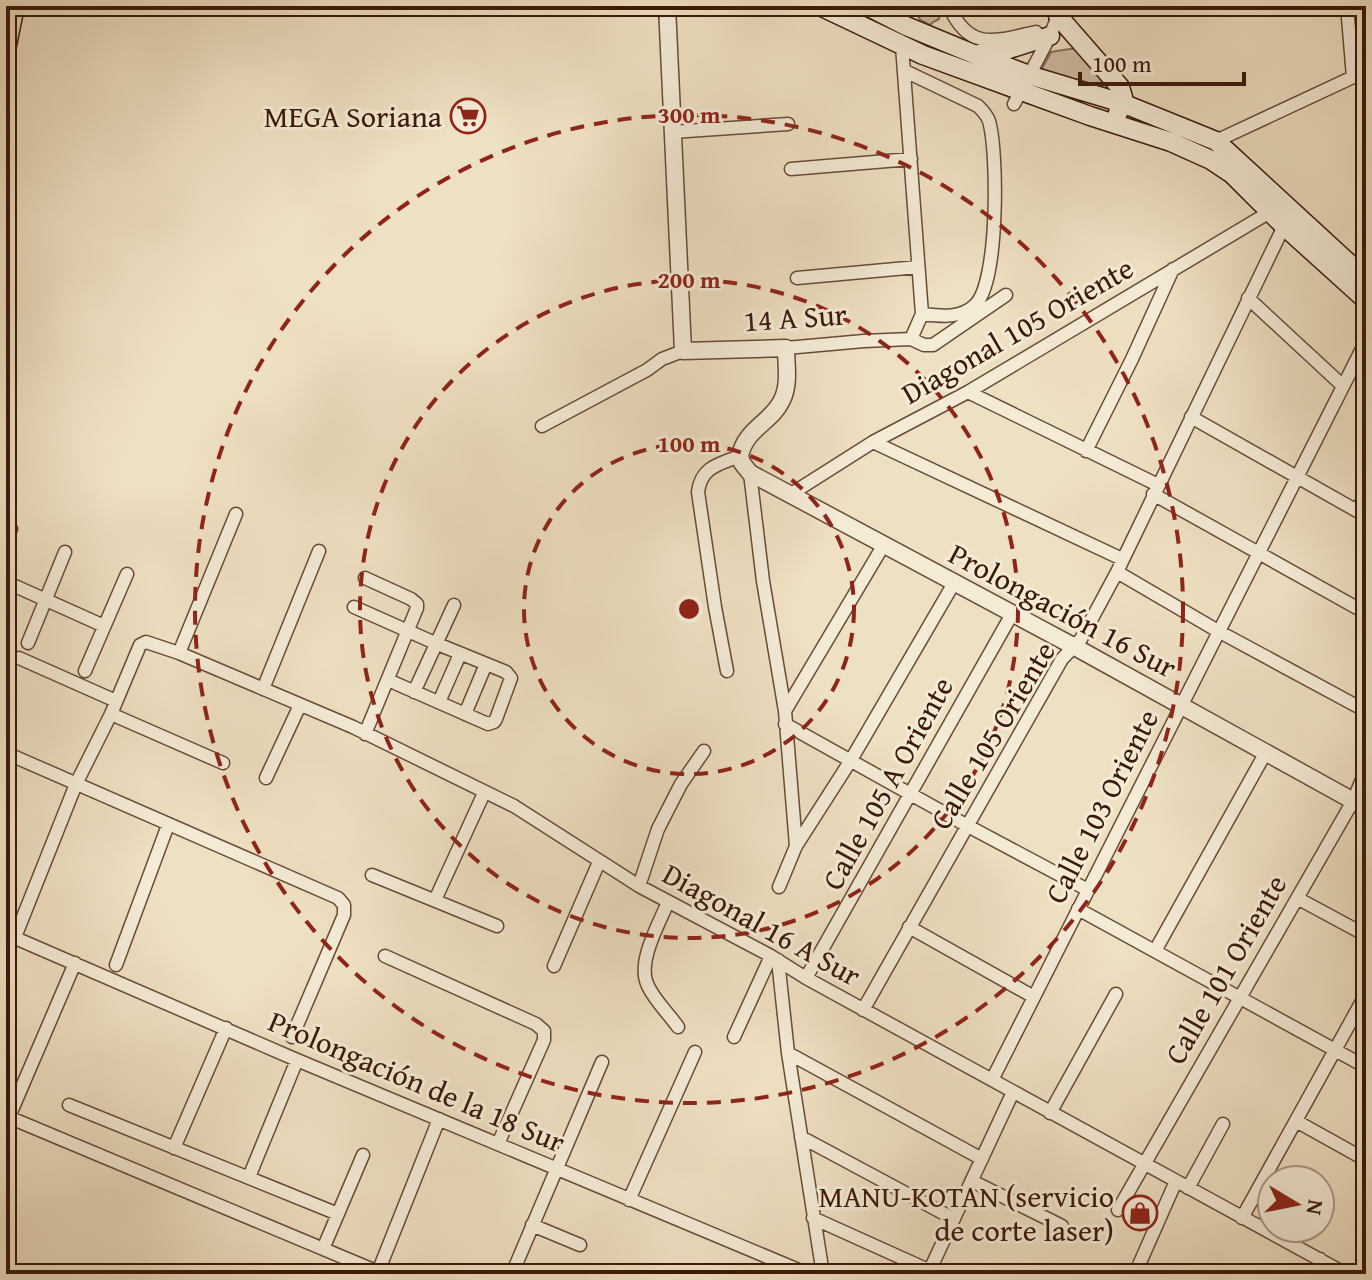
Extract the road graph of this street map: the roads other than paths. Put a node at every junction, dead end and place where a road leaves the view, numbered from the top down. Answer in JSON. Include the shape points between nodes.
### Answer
{"nodes":[{"id":1,"x":14,"y":6,"type":"edge"},
{"id":2,"x":820,"y":6,"type":"edge"},
{"id":3,"x":868,"y":6,"type":"edge"},
{"id":4,"x":949,"y":6,"type":"edge"},
{"id":5,"x":1347,"y":6,"type":"edge"},
{"id":6,"x":669,"y":8,"type":"edge"},
{"id":7,"x":1055,"y":22,"type":"edge"},
{"id":8,"x":6,"y":45,"type":"edge"},
{"id":9,"x":902,"y":46,"type":"junction"},
{"id":10,"x":976,"y":55,"type":"junction"},
{"id":11,"x":905,"y":71,"type":"junction"},
{"id":12,"x":1366,"y":71,"type":"edge"},
{"id":13,"x":1353,"y":77,"type":"junction"},
{"id":14,"x":1022,"y":90,"type":"junction"},
{"id":15,"x":1122,"y":103,"type":"junction"},
{"id":16,"x":788,"y":124,"type":"dead end"},
{"id":17,"x":1114,"y":124,"type":"junction"},
{"id":18,"x":672,"y":132,"type":"junction"},
{"id":19,"x":1216,"y":141,"type":"junction"},
{"id":20,"x":911,"y":159,"type":"junction"},
{"id":21,"x":791,"y":169,"type":"dead end"},
{"id":22,"x":1270,"y":212,"type":"junction"},
{"id":23,"x":1284,"y":226,"type":"junction"},
{"id":24,"x":918,"y":267,"type":"junction"},
{"id":25,"x":1173,"y":269,"type":"junction"},
{"id":26,"x":1365,"y":277,"type":"edge"},
{"id":27,"x":797,"y":278,"type":"dead end"},
{"id":28,"x":1006,"y":295,"type":"dead end"},
{"id":29,"x":1248,"y":298,"type":"junction"},
{"id":30,"x":1366,"y":300,"type":"edge"},
{"id":31,"x":922,"y":314,"type":"junction"},
{"id":32,"x":911,"y":339,"type":"junction"},
{"id":33,"x":1366,"y":341,"type":"edge"},
{"id":34,"x":786,"y":348,"type":"junction"},
{"id":35,"x":683,"y":351,"type":"junction"},
{"id":36,"x":1343,"y":386,"type":"junction"},
{"id":37,"x":968,"y":392,"type":"junction"},
{"id":38,"x":1191,"y":417,"type":"junction"},
{"id":39,"x":542,"y":426,"type":"dead end"},
{"id":40,"x":873,"y":442,"type":"junction"},
{"id":41,"x":1086,"y":451,"type":"junction"},
{"id":42,"x":740,"y":456,"type":"junction"},
{"id":43,"x":750,"y":473,"type":"junction"},
{"id":44,"x":1296,"y":477,"type":"junction"},
{"id":45,"x":1156,"y":490,"type":"junction"},
{"id":46,"x":1366,"y":493,"type":"edge"},
{"id":47,"x":791,"y":494,"type":"junction"},
{"id":48,"x":236,"y":514,"type":"dead end"},
{"id":49,"x":1361,"y":514,"type":"edge"},
{"id":50,"x":883,"y":546,"type":"junction"},
{"id":51,"x":319,"y":551,"type":"dead end"},
{"id":52,"x":65,"y":552,"type":"dead end"},
{"id":53,"x":1259,"y":552,"type":"junction"},
{"id":54,"x":1122,"y":559,"type":"junction"},
{"id":55,"x":1117,"y":572,"type":"junction"},
{"id":56,"x":127,"y":574,"type":"dead end"},
{"id":57,"x":365,"y":578,"type":"dead end"},
{"id":58,"x":6,"y":582,"type":"edge"},
{"id":59,"x":954,"y":583,"type":"junction"},
{"id":60,"x":47,"y":601,"type":"junction"},
{"id":61,"x":454,"y":605,"type":"dead end"},
{"id":62,"x":354,"y":607,"type":"dead end"},
{"id":63,"x":1366,"y":613,"type":"edge"},
{"id":64,"x":1012,"y":614,"type":"junction"},
{"id":65,"x":104,"y":626,"type":"junction"},
{"id":66,"x":1218,"y":631,"type":"junction"},
{"id":67,"x":408,"y":632,"type":"junction"},
{"id":68,"x":28,"y":643,"type":"dead end"},
{"id":69,"x":435,"y":643,"type":"junction"},
{"id":70,"x":1075,"y":647,"type":"junction"},
{"id":71,"x":179,"y":653,"type":"junction"},
{"id":72,"x":460,"y":654,"type":"junction"},
{"id":73,"x":19,"y":658,"type":"dead end"},
{"id":74,"x":486,"y":664,"type":"junction"},
{"id":75,"x":85,"y":671,"type":"dead end"},
{"id":76,"x":727,"y":671,"type":"dead end"},
{"id":77,"x":388,"y":680,"type":"junction"},
{"id":78,"x":263,"y":689,"type":"junction"},
{"id":79,"x":414,"y":692,"type":"junction"},
{"id":80,"x":439,"y":702,"type":"junction"},
{"id":81,"x":300,"y":705,"type":"junction"},
{"id":82,"x":1181,"y":705,"type":"junction"},
{"id":83,"x":114,"y":708,"type":"junction"},
{"id":84,"x":1366,"y":711,"type":"edge"},
{"id":85,"x":465,"y":714,"type":"junction"},
{"id":86,"x":785,"y":718,"type":"junction"},
{"id":87,"x":365,"y":734,"type":"junction"},
{"id":88,"x":704,"y":751,"type":"dead end"},
{"id":89,"x":1266,"y":752,"type":"junction"},
{"id":90,"x":6,"y":753,"type":"edge"},
{"id":91,"x":851,"y":760,"type":"junction"},
{"id":92,"x":223,"y":763,"type":"dead end"},
{"id":93,"x":1366,"y":770,"type":"edge"},
{"id":94,"x":266,"y":778,"type":"dead end"},
{"id":95,"x":76,"y":784,"type":"junction"},
{"id":96,"x":484,"y":793,"type":"junction"},
{"id":97,"x":911,"y":793,"type":"junction"},
{"id":98,"x":1360,"y":804,"type":"edge"},
{"id":99,"x":168,"y":825,"type":"junction"},
{"id":100,"x":966,"y":825,"type":"junction"},
{"id":101,"x":796,"y":846,"type":"junction"},
{"id":102,"x":599,"y":862,"type":"junction"},
{"id":103,"x":372,"y":875,"type":"dead end"},
{"id":104,"x":639,"y":886,"type":"junction"},
{"id":105,"x":779,"y":887,"type":"dead end"},
{"id":106,"x":1088,"y":890,"type":"junction"},
{"id":107,"x":1297,"y":898,"type":"junction"},
{"id":108,"x":435,"y":900,"type":"junction"},
{"id":109,"x":668,"y":902,"type":"junction"},
{"id":110,"x":1078,"y":909,"type":"junction"},
{"id":111,"x":497,"y":926,"type":"dead end"},
{"id":112,"x":909,"y":927,"type":"junction"},
{"id":113,"x":1360,"y":932,"type":"dead end"},
{"id":114,"x":10,"y":935,"type":"edge"},
{"id":115,"x":1155,"y":951,"type":"junction"},
{"id":116,"x":385,"y":956,"type":"dead end"},
{"id":117,"x":774,"y":958,"type":"junction"},
{"id":118,"x":75,"y":963,"type":"junction"},
{"id":119,"x":116,"y":965,"type":"dead end"},
{"id":120,"x":554,"y":966,"type":"dead end"},
{"id":121,"x":806,"y":978,"type":"junction"},
{"id":122,"x":1116,"y":994,"type":"dead end"},
{"id":123,"x":1366,"y":994,"type":"edge"},
{"id":124,"x":1034,"y":997,"type":"junction"},
{"id":125,"x":1239,"y":997,"type":"junction"},
{"id":126,"x":863,"y":1010,"type":"junction"},
{"id":127,"x":678,"y":1027,"type":"dead end"},
{"id":128,"x":226,"y":1028,"type":"junction"},
{"id":129,"x":292,"y":1037,"type":"dead end"},
{"id":130,"x":734,"y":1037,"type":"dead end"},
{"id":131,"x":1335,"y":1050,"type":"junction"},
{"id":132,"x":695,"y":1052,"type":"dead end"},
{"id":133,"x":788,"y":1053,"type":"junction"},
{"id":134,"x":297,"y":1060,"type":"junction"},
{"id":135,"x":602,"y":1062,"type":"dead end"},
{"id":136,"x":1366,"y":1067,"type":"edge"},
{"id":137,"x":992,"y":1080,"type":"junction"},
{"id":138,"x":1013,"y":1092,"type":"junction"},
{"id":139,"x":69,"y":1105,"type":"dead end"},
{"id":140,"x":1050,"y":1113,"type":"junction"},
{"id":141,"x":7,"y":1117,"type":"edge"},
{"id":142,"x":439,"y":1119,"type":"junction"},
{"id":143,"x":1296,"y":1121,"type":"junction"},
{"id":144,"x":1223,"y":1124,"type":"dead end"},
{"id":145,"x":801,"y":1137,"type":"junction"},
{"id":146,"x":498,"y":1144,"type":"junction"},
{"id":147,"x":174,"y":1148,"type":"junction"},
{"id":148,"x":363,"y":1155,"type":"dead end"},
{"id":149,"x":982,"y":1159,"type":"junction"},
{"id":150,"x":1366,"y":1160,"type":"edge"},
{"id":151,"x":1143,"y":1163,"type":"junction"},
{"id":152,"x":556,"y":1169,"type":"junction"},
{"id":153,"x":249,"y":1177,"type":"junction"},
{"id":154,"x":972,"y":1181,"type":"junction"},
{"id":155,"x":1176,"y":1181,"type":"junction"},
{"id":156,"x":1188,"y":1188,"type":"junction"},
{"id":157,"x":629,"y":1200,"type":"junction"},
{"id":158,"x":1118,"y":1210,"type":"dead end"},
{"id":159,"x":338,"y":1214,"type":"junction"},
{"id":160,"x":813,"y":1218,"type":"junction"},
{"id":161,"x":1242,"y":1218,"type":"junction"},
{"id":162,"x":954,"y":1219,"type":"junction"},
{"id":163,"x":532,"y":1225,"type":"junction"},
{"id":164,"x":1062,"y":1226,"type":"dead end"},
{"id":165,"x":580,"y":1245,"type":"dead end"},
{"id":166,"x":323,"y":1249,"type":"junction"},
{"id":167,"x":1320,"y":1259,"type":"junction"},
{"id":168,"x":380,"y":1273,"type":"edge"},
{"id":169,"x":932,"y":1273,"type":"edge"},
{"id":170,"x":512,"y":1274,"type":"edge"},
{"id":171,"x":808,"y":1274,"type":"edge"},
{"id":172,"x":823,"y":1274,"type":"edge"},
{"id":173,"x":1135,"y":1274,"type":"edge"},
{"id":174,"x":1313,"y":1274,"type":"edge"},
{"id":175,"x":1346,"y":1274,"type":"edge"}],
"edges":[{"from":1,"to":8,"type":"highway"},
{"from":2,"to":9,"type":"main road"},
{"from":3,"to":10,"type":"main road"},
{"from":4,"to":7,"type":"street","via":[[964,31],[978,39],[1002,39]]},
{"from":5,"to":13,"type":"street"},
{"from":6,"to":18,"type":"street"},
{"from":7,"to":10,"type":"main road","via":[[1009,49]]},
{"from":7,"to":14,"type":"street"},
{"from":7,"to":15,"type":"main road","via":[[1120,87]]},
{"from":9,"to":11,"type":"street"},
{"from":9,"to":14,"type":"main road"},
{"from":10,"to":14,"type":"main road"},
{"from":11,"to":20,"type":"street"},
{"from":11,"to":31,"type":"street","via":[[978,106],[986,113],[992,140],[995,216],[983,296],[959,314]]},
{"from":12,"to":13,"type":"street"},
{"from":13,"to":19,"type":"street"},
{"from":14,"to":15,"type":"main road"},
{"from":14,"to":17,"type":"main road"},
{"from":15,"to":17,"type":"main road"},
{"from":15,"to":19,"type":"main road"},
{"from":16,"to":18,"type":"street"},
{"from":17,"to":22,"type":"main road","via":[[1211,160]]},
{"from":18,"to":35,"type":"street"},
{"from":19,"to":26,"type":"main road"},
{"from":20,"to":21,"type":"street"},
{"from":20,"to":24,"type":"street"},
{"from":22,"to":23,"type":"main road"},
{"from":22,"to":25,"type":"street","name":"Diagonal 105 Oriente"},
{"from":23,"to":29,"type":"street","name":"Calle 105 Oriente"},
{"from":23,"to":30,"type":"main road"},
{"from":24,"to":27,"type":"street"},
{"from":24,"to":31,"type":"street"},
{"from":25,"to":37,"type":"street","name":"Diagonal 105 Oriente"},
{"from":25,"to":41,"type":"street"},
{"from":28,"to":32,"type":"street","via":[[933,345]]},
{"from":29,"to":36,"type":"street"},
{"from":29,"to":38,"type":"street","name":"Calle 105 Oriente"},
{"from":31,"to":32,"type":"street"},
{"from":32,"to":34,"type":"street","name":"14 A Sur"},
{"from":33,"to":36,"type":"street","name":"Calle 103 Oriente"},
{"from":34,"to":35,"type":"street","name":"14 A Sur"},
{"from":34,"to":42,"type":"street","via":[[783,399],[755,428]]},
{"from":35,"to":39,"type":"street"},
{"from":36,"to":44,"type":"street","name":"Calle 103 Oriente"},
{"from":37,"to":40,"type":"street","name":"Diagonal 105 Oriente"},
{"from":37,"to":41,"type":"street"},
{"from":38,"to":44,"type":"street"},
{"from":38,"to":45,"type":"street","name":"Calle 105 Oriente"},
{"from":40,"to":47,"type":"street","name":"Diagonal 105 Oriente"},
{"from":40,"to":54,"type":"street"},
{"from":41,"to":45,"type":"street"},
{"from":42,"to":43,"type":"street"},
{"from":42,"to":76,"type":"street","via":[[705,471],[698,492]]},
{"from":43,"to":47,"type":"street","name":"Prolongación 16 Sur"},
{"from":43,"to":86,"type":"street"},
{"from":44,"to":49,"type":"street"},
{"from":44,"to":53,"type":"street","name":"Calle 103 Oriente"},
{"from":45,"to":53,"type":"street"},
{"from":45,"to":54,"type":"street","name":"Calle 105 Oriente"},
{"from":46,"to":49,"type":"street"},
{"from":47,"to":50,"type":"street","name":"Prolongación 16 Sur"},
{"from":48,"to":71,"type":"street"},
{"from":50,"to":59,"type":"street","name":"Prolongación 16 Sur"},
{"from":50,"to":86,"type":"street"},
{"from":51,"to":78,"type":"street"},
{"from":52,"to":60,"type":"street"},
{"from":53,"to":63,"type":"street"},
{"from":53,"to":66,"type":"street","name":"Calle 103 Oriente"},
{"from":54,"to":55,"type":"street","name":"Calle 105 Oriente"},
{"from":55,"to":66,"type":"street"},
{"from":55,"to":70,"type":"street","name":"Calle 105 Oriente"},
{"from":56,"to":65,"type":"street"},
{"from":57,"to":67,"type":"street","via":[[415,601]]},
{"from":58,"to":60,"type":"street"},
{"from":59,"to":64,"type":"street","name":"Prolongación 16 Sur"},
{"from":59,"to":91,"type":"street"},
{"from":60,"to":65,"type":"street"},
{"from":60,"to":68,"type":"street"},
{"from":61,"to":69,"type":"street"},
{"from":62,"to":67,"type":"street"},
{"from":64,"to":70,"type":"street","name":"Prolongación 16 Sur"},
{"from":64,"to":97,"type":"street","name":"Calle 105 A Oriente"},
{"from":65,"to":75,"type":"street"},
{"from":66,"to":82,"type":"street","name":"Calle 103 Oriente"},
{"from":66,"to":84,"type":"street"},
{"from":67,"to":69,"type":"street"},
{"from":67,"to":77,"type":"street"},
{"from":69,"to":72,"type":"street"},
{"from":69,"to":79,"type":"street"},
{"from":70,"to":82,"type":"street","name":"Prolongación 16 Sur"},
{"from":70,"to":100,"type":"street","name":"Calle 105 Oriente","via":[[1062,659]]},
{"from":71,"to":78,"type":"street","name":"Diagonal 16 A Sur"},
{"from":71,"to":83,"type":"street","name":"Diagonal 16 A Sur","via":[[140,645]]},
{"from":72,"to":74,"type":"street"},
{"from":72,"to":80,"type":"street"},
{"from":73,"to":83,"type":"street"},
{"from":74,"to":85,"type":"street"},
{"from":74,"to":85,"type":"street","via":[[510,676],[496,719],[488,724]]},
{"from":77,"to":79,"type":"street"},
{"from":77,"to":87,"type":"street"},
{"from":78,"to":81,"type":"street","name":"Diagonal 16 A Sur"},
{"from":79,"to":80,"type":"street"},
{"from":80,"to":85,"type":"street"},
{"from":81,"to":87,"type":"street","name":"Diagonal 16 A Sur"},
{"from":81,"to":94,"type":"street"},
{"from":82,"to":89,"type":"street","name":"Prolongación 16 Sur"},
{"from":82,"to":106,"type":"street","name":"Calle 103 Oriente"},
{"from":83,"to":92,"type":"street"},
{"from":83,"to":95,"type":"street"},
{"from":86,"to":91,"type":"street"},
{"from":86,"to":101,"type":"street"},
{"from":87,"to":96,"type":"street","name":"Diagonal 16 A Sur"},
{"from":88,"to":104,"type":"street","via":[[658,829]]},
{"from":89,"to":98,"type":"street","name":"Prolongación 16 Sur"},
{"from":89,"to":115,"type":"street"},
{"from":90,"to":95,"type":"street"},
{"from":91,"to":97,"type":"street"},
{"from":91,"to":101,"type":"street"},
{"from":93,"to":98,"type":"street","name":"Calle 101 Oriente"},
{"from":95,"to":99,"type":"street"},
{"from":95,"to":114,"type":"street"},
{"from":96,"to":102,"type":"street","name":"Diagonal 16 A Sur","via":[[514,806]]},
{"from":96,"to":108,"type":"street"},
{"from":97,"to":100,"type":"street"},
{"from":97,"to":121,"type":"street","name":"Calle 105 A Oriente"},
{"from":98,"to":107,"type":"street","name":"Calle 101 Oriente"},
{"from":99,"to":119,"type":"street"},
{"from":99,"to":129,"type":"street","via":[[344,905]]},
{"from":100,"to":106,"type":"street"},
{"from":100,"to":112,"type":"street","name":"Calle 105 Oriente"},
{"from":101,"to":105,"type":"street"},
{"from":102,"to":104,"type":"street","name":"Diagonal 16 A Sur"},
{"from":102,"to":120,"type":"street"},
{"from":103,"to":108,"type":"street"},
{"from":104,"to":109,"type":"street","name":"Diagonal 16 A Sur"},
{"from":106,"to":110,"type":"street","name":"Calle 103 Oriente"},
{"from":107,"to":113,"type":"street"},
{"from":107,"to":125,"type":"street","name":"Calle 101 Oriente"},
{"from":108,"to":111,"type":"street"},
{"from":109,"to":117,"type":"street","name":"Diagonal 16 A Sur"},
{"from":109,"to":127,"type":"street","via":[[644,973],[648,987]]},
{"from":110,"to":115,"type":"street"},
{"from":110,"to":124,"type":"street","name":"Calle 103 Oriente"},
{"from":112,"to":124,"type":"street"},
{"from":112,"to":126,"type":"street","name":"Calle 105 Oriente"},
{"from":114,"to":118,"type":"street","name":"Prolongación de la 18 Sur"},
{"from":115,"to":125,"type":"street"},
{"from":116,"to":146,"type":"street","via":[[544,1031]]},
{"from":117,"to":121,"type":"street","name":"Diagonal 16 A Sur"},
{"from":117,"to":130,"type":"street"},
{"from":117,"to":133,"type":"street"},
{"from":118,"to":128,"type":"street","name":"Prolongación de la 18 Sur"},
{"from":118,"to":141,"type":"street"},
{"from":121,"to":126,"type":"street","name":"Diagonal 16 A Sur"},
{"from":122,"to":140,"type":"street"},
{"from":123,"to":131,"type":"street"},
{"from":124,"to":137,"type":"street","name":"Calle 103 Oriente"},
{"from":125,"to":131,"type":"street"},
{"from":125,"to":151,"type":"street","name":"Calle 101 Oriente"},
{"from":126,"to":137,"type":"street","name":"Diagonal 16 A Sur"},
{"from":128,"to":134,"type":"street","name":"Prolongación de la 18 Sur"},
{"from":128,"to":147,"type":"street"},
{"from":131,"to":136,"type":"street"},
{"from":131,"to":143,"type":"street"},
{"from":132,"to":157,"type":"street"},
{"from":133,"to":145,"type":"street"},
{"from":133,"to":149,"type":"street"},
{"from":134,"to":142,"type":"street","name":"Prolongación de la 18 Sur"},
{"from":134,"to":153,"type":"street"},
{"from":135,"to":152,"type":"street"},
{"from":137,"to":138,"type":"street","name":"Diagonal 16 A Sur"},
{"from":138,"to":140,"type":"street","name":"Diagonal 16 A Sur"},
{"from":138,"to":149,"type":"street"},
{"from":139,"to":147,"type":"street"},
{"from":140,"to":151,"type":"street","name":"Diagonal 16 A Sur"},
{"from":141,"to":166,"type":"street"},
{"from":142,"to":146,"type":"street","name":"Prolongación de la 18 Sur"},
{"from":142,"to":168,"type":"street"},
{"from":143,"to":150,"type":"street"},
{"from":143,"to":161,"type":"street"},
{"from":144,"to":156,"type":"street"},
{"from":145,"to":160,"type":"street"},
{"from":145,"to":162,"type":"street"},
{"from":146,"to":152,"type":"street","name":"Prolongación de la 18 Sur"},
{"from":147,"to":153,"type":"street"},
{"from":148,"to":159,"type":"street"},
{"from":149,"to":154,"type":"street"},
{"from":151,"to":155,"type":"street","name":"Diagonal 16 A Sur"},
{"from":151,"to":158,"type":"street","name":"Calle 101 Oriente"},
{"from":152,"to":157,"type":"street","name":"Prolongación de la 18 Sur"},
{"from":152,"to":163,"type":"street"},
{"from":153,"to":159,"type":"street"},
{"from":154,"to":162,"type":"street"},
{"from":154,"to":164,"type":"street"},
{"from":155,"to":156,"type":"street","name":"Diagonal 16 A Sur"},
{"from":155,"to":173,"type":"street"},
{"from":156,"to":161,"type":"street","name":"Diagonal 16 A Sur"},
{"from":157,"to":171,"type":"street","name":"Prolongación de la 18 Sur"},
{"from":159,"to":166,"type":"street"},
{"from":160,"to":169,"type":"street"},
{"from":160,"to":172,"type":"street"},
{"from":161,"to":167,"type":"street","name":"Diagonal 16 A Sur"},
{"from":162,"to":169,"type":"street"},
{"from":163,"to":165,"type":"street"},
{"from":163,"to":170,"type":"street"},
{"from":166,"to":168,"type":"street"},
{"from":167,"to":174,"type":"street"},
{"from":167,"to":175,"type":"street","name":"Diagonal 16 A Sur"}]}
